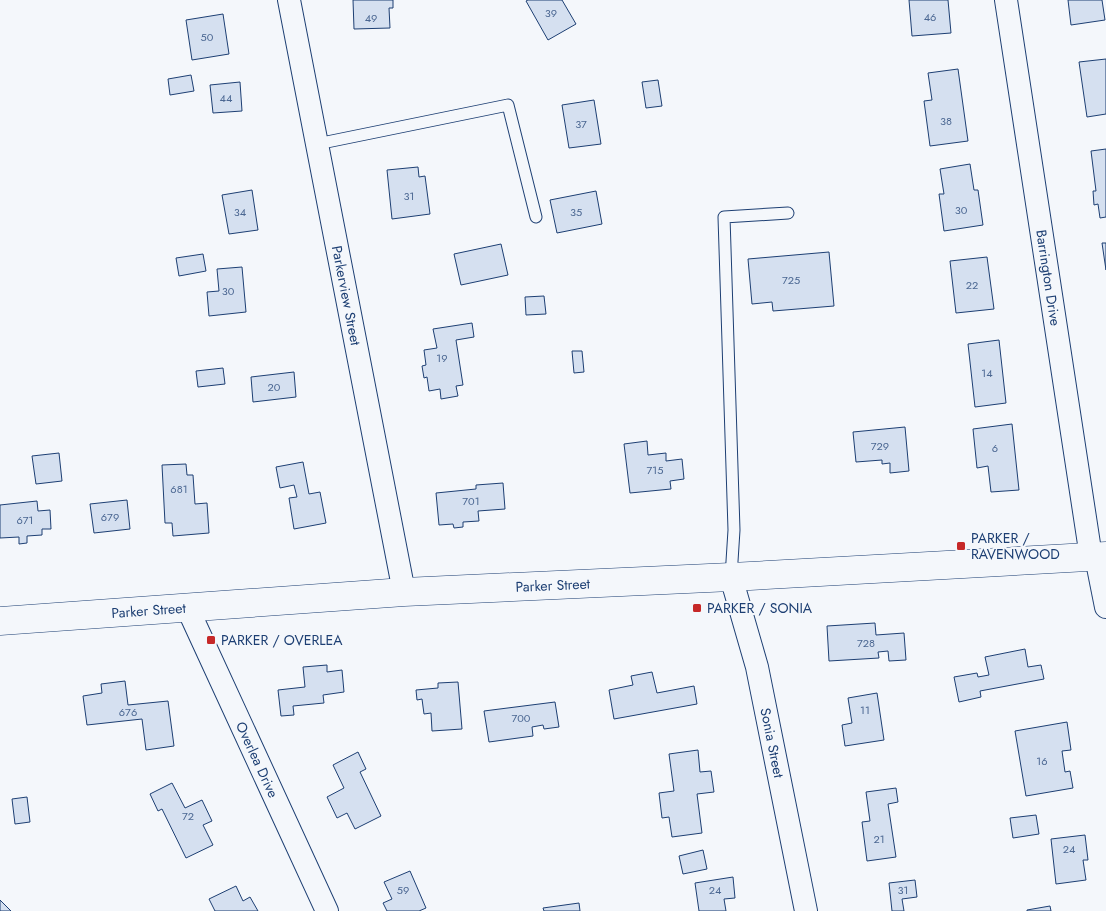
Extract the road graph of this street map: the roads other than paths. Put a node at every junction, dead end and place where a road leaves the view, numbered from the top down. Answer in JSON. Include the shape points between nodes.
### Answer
{"nodes":[{"id":1,"x":289,"y":0,"type":"edge"},
{"id":2,"x":1006,"y":0,"type":"edge"},
{"id":3,"x":317,"y":144,"type":"junction"},
{"id":4,"x":788,"y":213,"type":"dead end"},
{"id":5,"x":536,"y":217,"type":"dead end"},
{"id":6,"x":1098,"y":557,"type":"edge"},
{"id":7,"x":731,"y":577,"type":"junction"},
{"id":8,"x":404,"y":592,"type":"junction"},
{"id":9,"x":187,"y":607,"type":"junction"},
{"id":10,"x":1106,"y":607,"type":"edge"},
{"id":11,"x":0,"y":621,"type":"edge"},
{"id":12,"x":327,"y":911,"type":"edge"},
{"id":13,"x":806,"y":911,"type":"edge"}],
"edges":[{"from":1,"to":3,"type":"street","name":"Parkerview Street"},
{"from":2,"to":6,"type":"street","name":"Barrington Drive"},
{"from":3,"to":5,"type":"lane","via":[[508,105]]},
{"from":3,"to":8,"type":"street","name":"Parkerview Street"},
{"from":4,"to":7,"type":"lane","via":[[724,217],[734,530]]},
{"from":6,"to":7,"type":"main road","name":"Parker Street"},
{"from":6,"to":10,"type":"street","name":"Barrington Drive"},
{"from":7,"to":8,"type":"main road","name":"Parker Street"},
{"from":7,"to":13,"type":"street","name":"Sonia Street","via":[[757,667]]},
{"from":8,"to":9,"type":"main road","name":"Parker Street"},
{"from":9,"to":11,"type":"main road","name":"Parker Street"},
{"from":9,"to":12,"type":"street","name":"Overlea Drive"}]}
